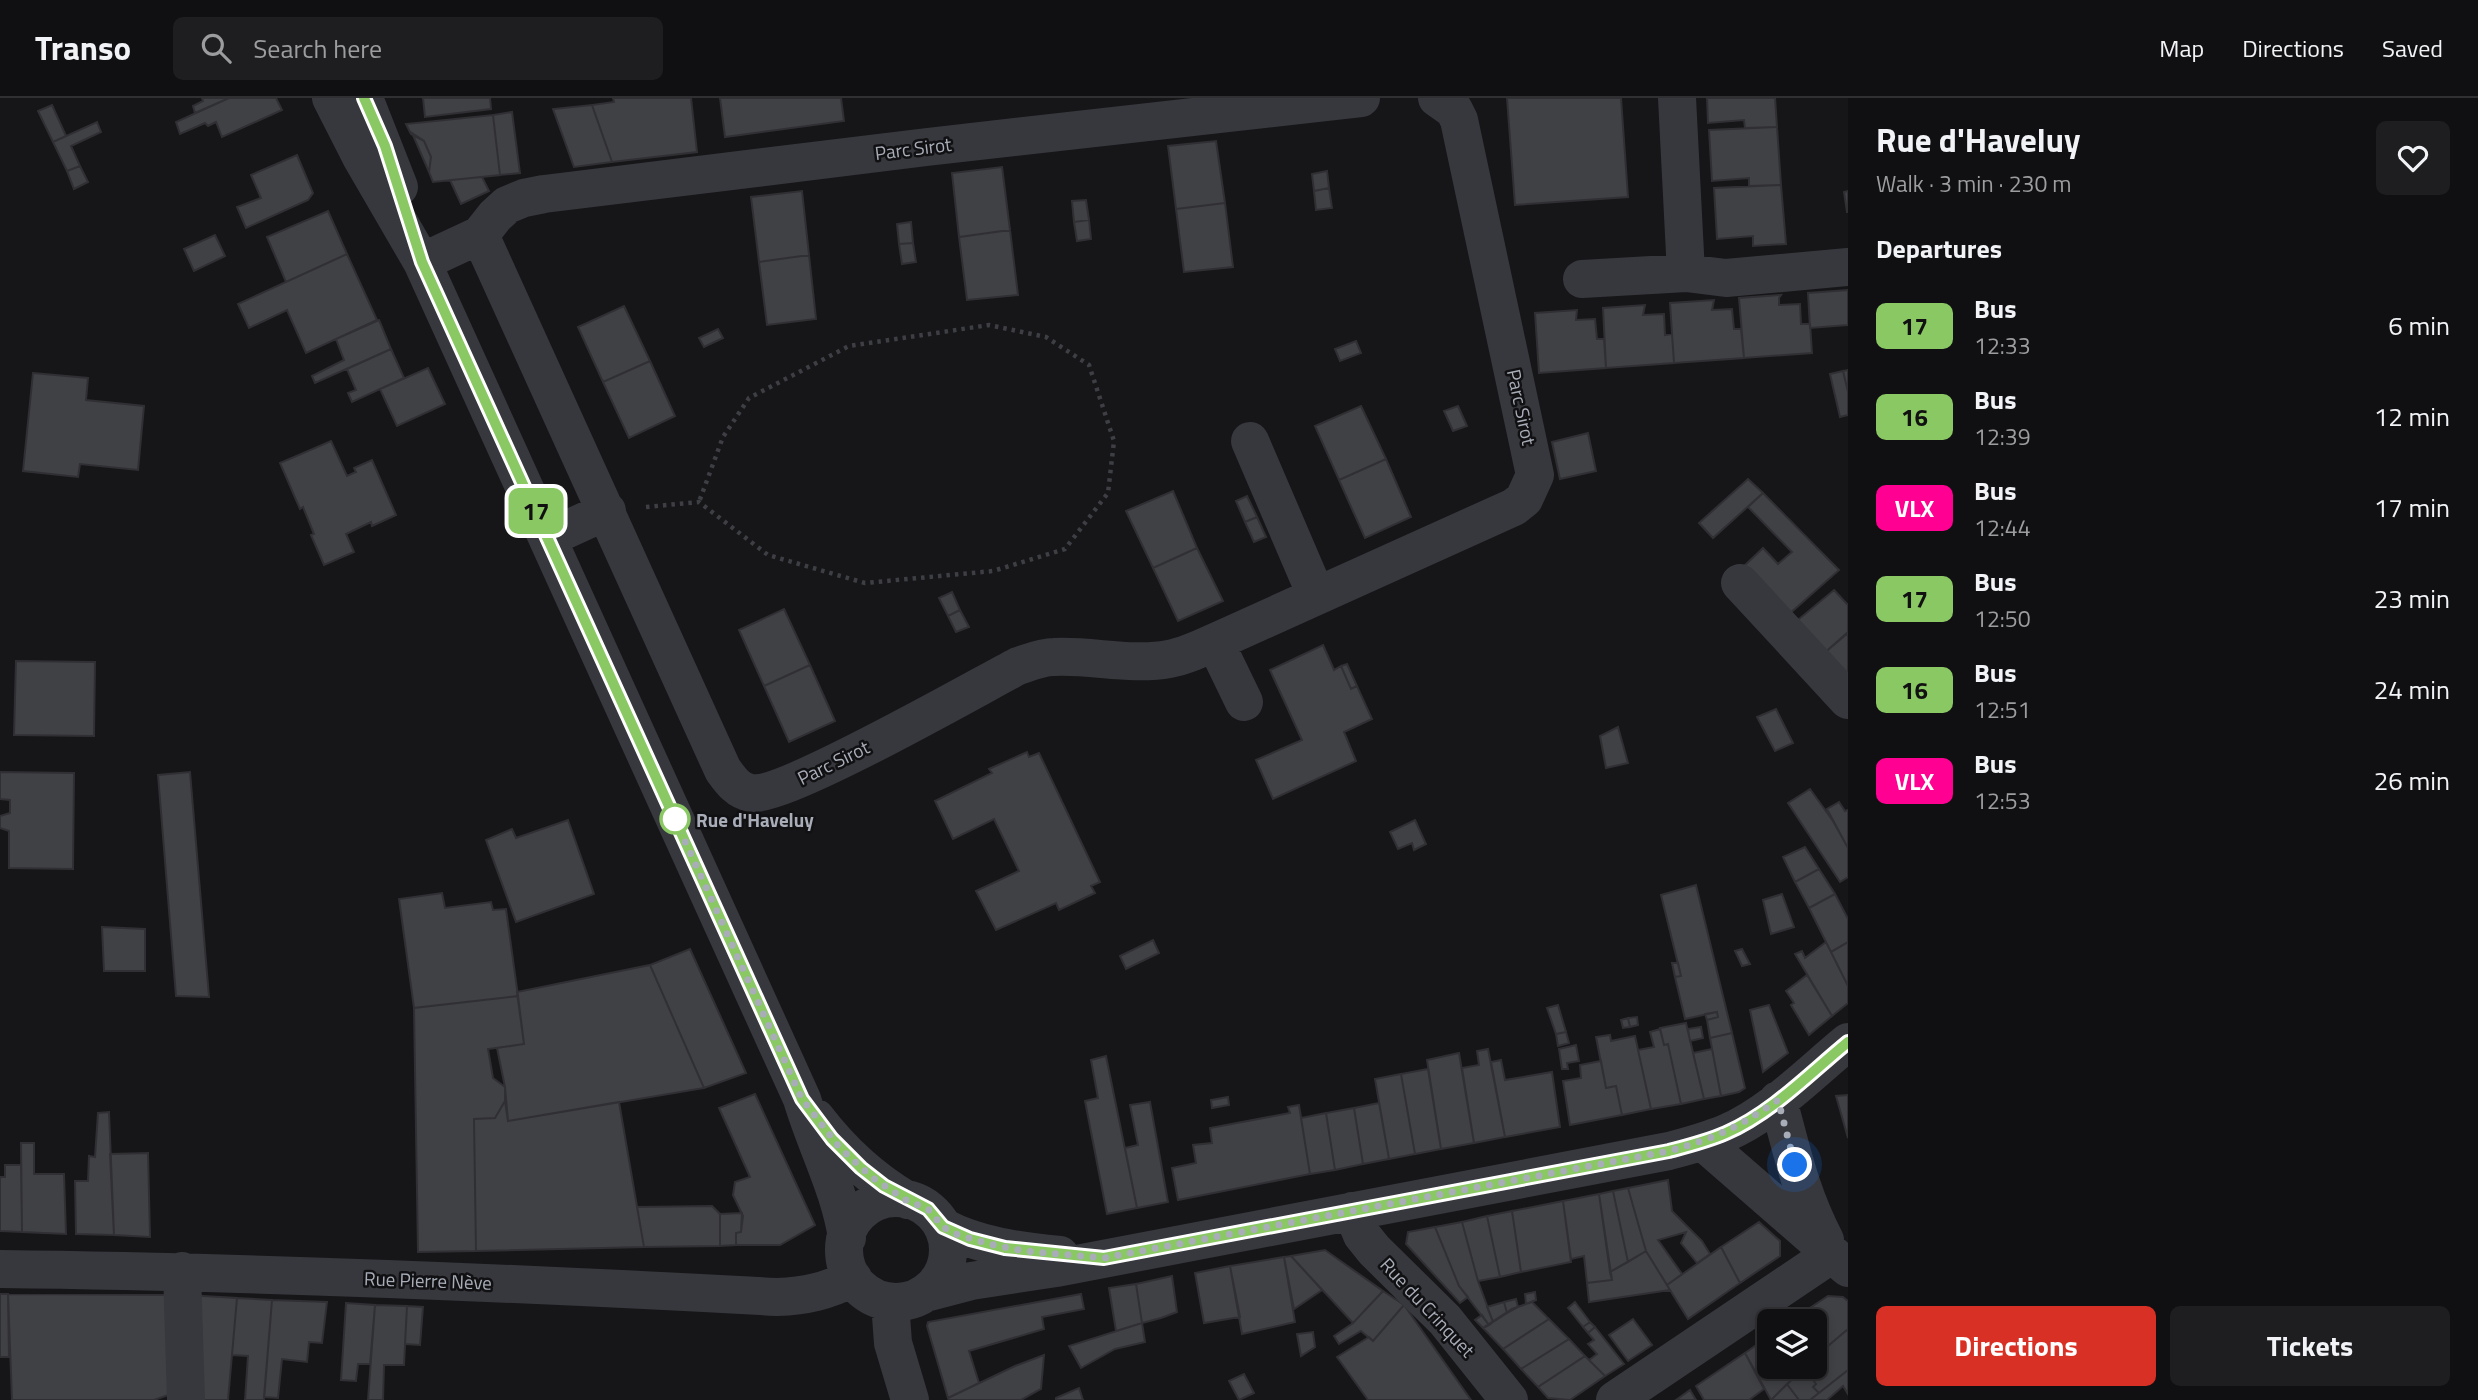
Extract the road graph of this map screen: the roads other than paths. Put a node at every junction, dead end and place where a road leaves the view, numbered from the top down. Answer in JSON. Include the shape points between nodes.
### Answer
{"nodes":[{"id":1,"x":331,"y":98,"type":"edge"},
{"id":2,"x":364,"y":98,"type":"edge"},
{"id":3,"x":1361,"y":98,"type":"edge"},
{"id":4,"x":1437,"y":98,"type":"edge"},
{"id":5,"x":1677,"y":98,"type":"edge"},
{"id":6,"x":480,"y":234,"type":"junction"},
{"id":7,"x":422,"y":262,"type":"junction"},
{"id":8,"x":1848,"y":267,"type":"edge"},
{"id":9,"x":1686,"y":273,"type":"junction"},
{"id":10,"x":1582,"y":279,"type":"dead end"},
{"id":11,"x":1250,"y":441,"type":"dead end"},
{"id":12,"x":607,"y":511,"type":"junction"},
{"id":13,"x":548,"y":538,"type":"junction"},
{"id":14,"x":1740,"y":583,"type":"dead end"},
{"id":15,"x":1316,"y":595,"type":"junction"},
{"id":16,"x":1215,"y":642,"type":"junction"},
{"id":17,"x":1848,"y":700,"type":"edge"},
{"id":18,"x":1244,"y":702,"type":"dead end"},
{"id":19,"x":1848,"y":1042,"type":"edge"},
{"id":20,"x":802,"y":1099,"type":"junction"},
{"id":21,"x":1778,"y":1100,"type":"junction"},
{"id":22,"x":1703,"y":1142,"type":"junction"},
{"id":23,"x":906,"y":1200,"type":"junction"},
{"id":24,"x":1352,"y":1210,"type":"junction"},
{"id":25,"x":943,"y":1227,"type":"junction"},
{"id":26,"x":847,"y":1238,"type":"junction"},
{"id":27,"x":1104,"y":1258,"type":"junction"},
{"id":28,"x":1840,"y":1261,"type":"edge"},
{"id":29,"x":0,"y":1269,"type":"edge"},
{"id":30,"x":183,"y":1271,"type":"junction"},
{"id":31,"x":853,"y":1278,"type":"junction"},
{"id":32,"x":908,"y":1298,"type":"junction"},
{"id":33,"x":186,"y":1400,"type":"edge"},
{"id":34,"x":910,"y":1400,"type":"edge"},
{"id":35,"x":1510,"y":1400,"type":"edge"},
{"id":36,"x":1615,"y":1400,"type":"edge"}],
"edges":[{"from":1,"to":7,"type":"street"},
{"from":2,"to":7,"type":"street","via":[[385,146]]},
{"from":3,"to":6,"type":"street","name":"Parc Sirot","via":[[544,194],[507,205]]},
{"from":4,"to":15,"type":"street","name":"Parc Sirot","via":[[1454,110],[1459,120],[1535,475],[1524,499],[1514,507]]},
{"from":5,"to":9,"type":"street"},
{"from":6,"to":7,"type":"street","name":"Parc Sirot"},
{"from":6,"to":12,"type":"street","name":"Parc Sirot"},
{"from":7,"to":13,"type":"street"},
{"from":8,"to":9,"type":"street","via":[[1726,278]]},
{"from":9,"to":10,"type":"street"},
{"from":11,"to":15,"type":"street"},
{"from":12,"to":13,"type":"street"},
{"from":12,"to":16,"type":"street","name":"Parc Sirot","via":[[723,771],[741,790],[752,794],[779,788],[826,767],[1038,659],[1168,659]]},
{"from":13,"to":20,"type":"street"},
{"from":14,"to":17,"type":"street"},
{"from":15,"to":16,"type":"street","name":"Parc Sirot"},
{"from":16,"to":18,"type":"street"},
{"from":19,"to":21,"type":"street"},
{"from":20,"to":23,"type":"street","via":[[855,1163]]},
{"from":20,"to":26,"type":"street","via":[[841,1206]]},
{"from":21,"to":22,"type":"street","via":[[1748,1121]]},
{"from":21,"to":28,"type":"street","via":[[1808,1208]]},
{"from":22,"to":24,"type":"street"},
{"from":22,"to":28,"type":"street"},
{"from":23,"to":25,"type":"street","via":[[928,1209]]},
{"from":23,"to":26,"type":"street","via":[[891,1199],[869,1207],[852,1223]]},
{"from":24,"to":27,"type":"street"},
{"from":24,"to":35,"type":"street","name":"Rue du Crinquet","via":[[1374,1250],[1445,1320]]},
{"from":25,"to":27,"type":"street","via":[[1005,1248]]},
{"from":25,"to":32,"type":"street","via":[[945,1267],[937,1282]]},
{"from":26,"to":31,"type":"street","via":[[846,1262]]},
{"from":27,"to":32,"type":"street","via":[[971,1281]]},
{"from":28,"to":36,"type":"street"},
{"from":29,"to":30,"type":"street","name":"Rue Pierre Nève"},
{"from":30,"to":31,"type":"street","name":"Rue Pierre Nève","via":[[777,1297],[816,1294]]},
{"from":30,"to":33,"type":"street"},
{"from":31,"to":32,"type":"street","via":[[869,1294]]},
{"from":32,"to":34,"type":"street","via":[[893,1343]]}]}
